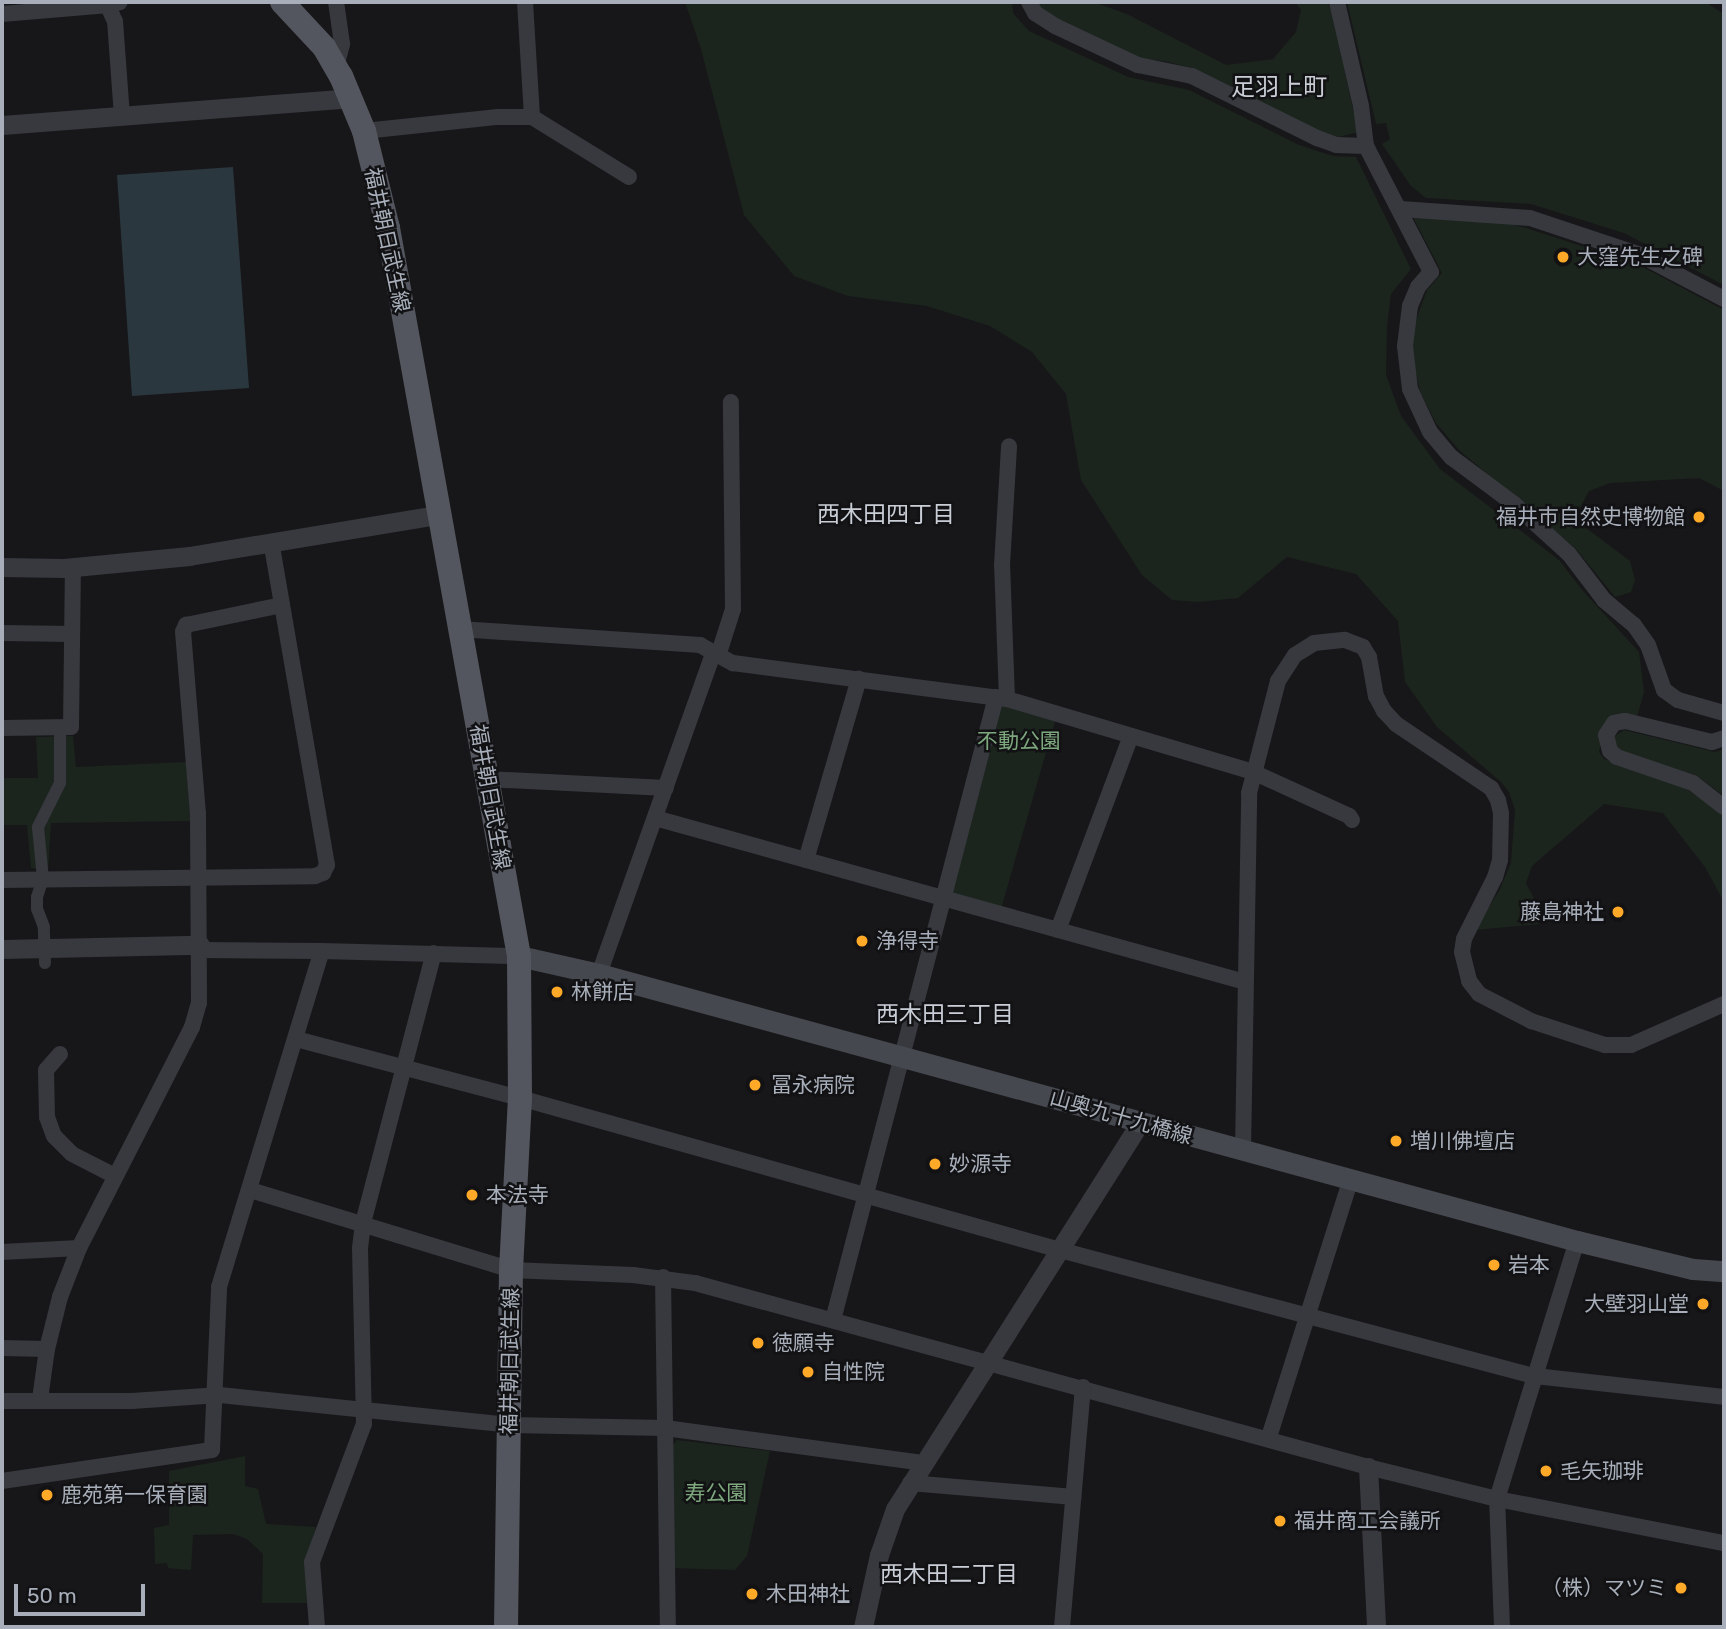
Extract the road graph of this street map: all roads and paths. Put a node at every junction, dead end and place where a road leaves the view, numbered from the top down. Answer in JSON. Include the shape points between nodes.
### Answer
{"nodes":[{"id":1,"x":282,"y":2,"type":"edge"},
{"id":2,"x":337,"y":2,"type":"edge"},
{"id":3,"x":525,"y":2,"type":"edge"},
{"id":4,"x":1029,"y":2,"type":"edge"},
{"id":5,"x":1336,"y":2,"type":"edge"},
{"id":6,"x":112,"y":3,"type":"edge"},
{"id":7,"x":2,"y":14,"type":"edge"},
{"id":8,"x":336,"y":67,"type":"junction"},
{"id":9,"x":351,"y":99,"type":"junction"},
{"id":10,"x":122,"y":116,"type":"junction"},
{"id":11,"x":533,"y":117,"type":"junction"},
{"id":12,"x":2,"y":125,"type":"edge"},
{"id":13,"x":364,"y":131,"type":"junction"},
{"id":14,"x":1366,"y":146,"type":"junction"},
{"id":15,"x":629,"y":177,"type":"dead end"},
{"id":16,"x":1401,"y":209,"type":"junction"},
{"id":17,"x":1724,"y":299,"type":"edge"},
{"id":18,"x":731,"y":402,"type":"dead end"},
{"id":19,"x":1009,"y":446,"type":"dead end"},
{"id":20,"x":438,"y":515,"type":"junction"},
{"id":21,"x":271,"y":542,"type":"junction"},
{"id":22,"x":2,"y":567,"type":"edge"},
{"id":23,"x":73,"y":568,"type":"junction"},
{"id":24,"x":282,"y":605,"type":"junction"},
{"id":25,"x":459,"y":629,"type":"junction"},
{"id":26,"x":2,"y":633,"type":"edge"},
{"id":27,"x":72,"y":634,"type":"junction"},
{"id":28,"x":716,"y":655,"type":"junction"},
{"id":29,"x":859,"y":679,"type":"junction"},
{"id":30,"x":1002,"y":698,"type":"junction"},
{"id":31,"x":1724,"y":713,"type":"edge"},
{"id":32,"x":60,"y":727,"type":"junction"},
{"id":33,"x":2,"y":728,"type":"edge"},
{"id":34,"x":1131,"y":736,"type":"junction"},
{"id":35,"x":1724,"y":738,"type":"edge"},
{"id":36,"x":1252,"y":772,"type":"junction"},
{"id":37,"x":486,"y":779,"type":"junction"},
{"id":38,"x":666,"y":788,"type":"junction"},
{"id":39,"x":1724,"y":807,"type":"edge"},
{"id":40,"x":655,"y":818,"type":"junction"},
{"id":41,"x":1352,"y":820,"type":"dead end"},
{"id":42,"x":807,"y":860,"type":"junction"},
{"id":43,"x":199,"y":877,"type":"junction"},
{"id":44,"x":2,"y":880,"type":"edge"},
{"id":45,"x":43,"y":880,"type":"junction"},
{"id":46,"x":942,"y":898,"type":"junction"},
{"id":47,"x":1058,"y":930,"type":"junction"},
{"id":48,"x":200,"y":948,"type":"junction"},
{"id":49,"x":2,"y":949,"type":"edge"},
{"id":50,"x":322,"y":951,"type":"junction"},
{"id":51,"x":434,"y":954,"type":"junction"},
{"id":52,"x":45,"y":956,"type":"junction"},
{"id":53,"x":519,"y":956,"type":"junction"},
{"id":54,"x":599,"y":974,"type":"junction"},
{"id":55,"x":1245,"y":982,"type":"junction"},
{"id":56,"x":1724,"y":1003,"type":"edge"},
{"id":57,"x":296,"y":1039,"type":"junction"},
{"id":58,"x":60,"y":1054,"type":"dead end"},
{"id":59,"x":901,"y":1057,"type":"junction"},
{"id":60,"x":404,"y":1069,"type":"junction"},
{"id":61,"x":520,"y":1098,"type":"junction"},
{"id":62,"x":1141,"y":1122,"type":"junction"},
{"id":63,"x":1243,"y":1150,"type":"junction"},
{"id":64,"x":116,"y":1176,"type":"junction"},
{"id":65,"x":1350,"y":1181,"type":"junction"},
{"id":66,"x":250,"y":1189,"type":"junction"},
{"id":67,"x":863,"y":1195,"type":"junction"},
{"id":68,"x":363,"y":1223,"type":"junction"},
{"id":69,"x":1577,"y":1241,"type":"junction"},
{"id":70,"x":79,"y":1248,"type":"junction"},
{"id":71,"x":1060,"y":1250,"type":"junction"},
{"id":72,"x":2,"y":1252,"type":"edge"},
{"id":73,"x":511,"y":1270,"type":"junction"},
{"id":74,"x":1724,"y":1271,"type":"edge"},
{"id":75,"x":663,"y":1277,"type":"junction"},
{"id":76,"x":1305,"y":1315,"type":"junction"},
{"id":77,"x":833,"y":1320,"type":"junction"},
{"id":78,"x":2,"y":1348,"type":"edge"},
{"id":79,"x":47,"y":1349,"type":"junction"},
{"id":80,"x":989,"y":1361,"type":"junction"},
{"id":81,"x":1535,"y":1376,"type":"junction"},
{"id":82,"x":1083,"y":1387,"type":"junction"},
{"id":83,"x":212,"y":1395,"type":"junction"},
{"id":84,"x":1724,"y":1397,"type":"edge"},
{"id":85,"x":40,"y":1399,"type":"junction"},
{"id":86,"x":2,"y":1401,"type":"edge"},
{"id":87,"x":366,"y":1411,"type":"junction"},
{"id":88,"x":509,"y":1425,"type":"junction"},
{"id":89,"x":665,"y":1429,"type":"junction"},
{"id":90,"x":1269,"y":1437,"type":"junction"},
{"id":91,"x":923,"y":1462,"type":"junction"},
{"id":92,"x":1368,"y":1466,"type":"junction"},
{"id":93,"x":2,"y":1481,"type":"edge"},
{"id":94,"x":910,"y":1483,"type":"junction"},
{"id":95,"x":1073,"y":1497,"type":"junction"},
{"id":96,"x":1497,"y":1499,"type":"junction"},
{"id":97,"x":1724,"y":1543,"type":"edge"},
{"id":98,"x":317,"y":1627,"type":"edge"},
{"id":99,"x":506,"y":1627,"type":"edge"},
{"id":100,"x":668,"y":1627,"type":"edge"},
{"id":101,"x":863,"y":1627,"type":"edge"},
{"id":102,"x":1062,"y":1627,"type":"edge"},
{"id":103,"x":1376,"y":1627,"type":"edge"},
{"id":104,"x":1502,"y":1627,"type":"edge"}],
"edges":[{"from":1,"to":8,"type":"main road","name":"福井朝日武生線","via":[[324,47]]},
{"from":2,"to":8,"type":"street","via":[[342,44]]},
{"from":3,"to":11,"type":"street"},
{"from":4,"to":14,"type":"street","via":[[1035,13],[1055,26],[1138,65],[1192,76],[1336,145]]},
{"from":5,"to":14,"type":"street"},
{"from":6,"to":7,"type":"street"},
{"from":6,"to":10,"type":"street"},
{"from":8,"to":9,"type":"main road","name":"福井朝日武生線"},
{"from":9,"to":10,"type":"street"},
{"from":9,"to":13,"type":"main road","name":"福井朝日武生線"},
{"from":10,"to":12,"type":"street"},
{"from":11,"to":13,"type":"street"},
{"from":11,"to":15,"type":"street"},
{"from":13,"to":20,"type":"main road","name":"福井朝日武生線","via":[[388,228]]},
{"from":14,"to":16,"type":"street"},
{"from":16,"to":17,"type":"street","via":[[1530,218],[1638,254]]},
{"from":16,"to":31,"type":"street","via":[[1431,272],[1410,306],[1405,346],[1410,390],[1430,432],[1451,457],[1514,504],[1569,554],[1604,600],[1634,625],[1648,645],[1664,690],[1678,700]]},
{"from":18,"to":28,"type":"street","via":[[733,609]]},
{"from":19,"to":30,"type":"street","via":[[1002,565]]},
{"from":20,"to":21,"type":"street"},
{"from":20,"to":25,"type":"main road","name":"福井朝日武生線"},
{"from":21,"to":23,"type":"street"},
{"from":21,"to":24,"type":"street"},
{"from":22,"to":23,"type":"street"},
{"from":23,"to":27,"type":"street"},
{"from":24,"to":43,"type":"street","via":[[186,625],[183,632]]},
{"from":24,"to":43,"type":"street","via":[[327,865],[315,876]]},
{"from":25,"to":28,"type":"street","via":[[699,645]]},
{"from":25,"to":37,"type":"main road","name":"福井朝日武生線"},
{"from":26,"to":27,"type":"street"},
{"from":27,"to":32,"type":"street","via":[[71,727]]},
{"from":28,"to":29,"type":"street","via":[[733,663]]},
{"from":28,"to":38,"type":"street"},
{"from":29,"to":30,"type":"street"},
{"from":29,"to":42,"type":"street"},
{"from":30,"to":34,"type":"street"},
{"from":30,"to":46,"type":"street"},
{"from":32,"to":33,"type":"street"},
{"from":32,"to":45,"type":"street","via":[[60,783],[38,827]]},
{"from":34,"to":36,"type":"street"},
{"from":34,"to":47,"type":"street"},
{"from":35,"to":39,"type":"street","via":[[1712,742],[1625,721],[1615,723],[1606,735],[1610,751],[1617,757],[1693,783]]},
{"from":36,"to":41,"type":"street"},
{"from":36,"to":55,"type":"street"},
{"from":36,"to":56,"type":"street","via":[[1286,665],[1304,648],[1322,641],[1345,640],[1363,647],[1384,711],[1490,788],[1497,800],[1502,823],[1500,860],[1462,952],[1469,981],[1479,994],[1531,1021],[1605,1045],[1632,1045]]},
{"from":37,"to":38,"type":"street"},
{"from":37,"to":53,"type":"main road","name":"福井朝日武生線"},
{"from":38,"to":40,"type":"street"},
{"from":40,"to":42,"type":"street"},
{"from":40,"to":54,"type":"street"},
{"from":42,"to":46,"type":"street"},
{"from":43,"to":45,"type":"street"},
{"from":43,"to":48,"type":"street"},
{"from":44,"to":45,"type":"street"},
{"from":45,"to":52,"type":"street","via":[[37,909],[44,927]]},
{"from":46,"to":47,"type":"street"},
{"from":46,"to":59,"type":"street"},
{"from":47,"to":55,"type":"street"},
{"from":48,"to":50,"type":"street"},
{"from":48,"to":52,"type":"street"},
{"from":48,"to":64,"type":"street","via":[[199,1003],[192,1027]]},
{"from":49,"to":52,"type":"street"},
{"from":50,"to":51,"type":"street"},
{"from":50,"to":57,"type":"street"},
{"from":51,"to":53,"type":"street"},
{"from":51,"to":60,"type":"street"},
{"from":53,"to":54,"type":"main road","name":"山奥九十九橋線"},
{"from":53,"to":61,"type":"main road","name":"福井朝日武生線"},
{"from":54,"to":59,"type":"main road","name":"山奥九十九橋線"},
{"from":55,"to":63,"type":"street"},
{"from":57,"to":60,"type":"street"},
{"from":57,"to":66,"type":"street"},
{"from":58,"to":64,"type":"street","via":[[46,1070],[47,1116],[54,1136],[72,1154]]},
{"from":59,"to":62,"type":"main road","name":"山奥九十九橋線"},
{"from":59,"to":67,"type":"street"},
{"from":60,"to":61,"type":"street"},
{"from":60,"to":68,"type":"street"},
{"from":61,"to":67,"type":"street"},
{"from":61,"to":73,"type":"main road","name":"福井朝日武生線"},
{"from":62,"to":63,"type":"main road","name":"山奥九十九橋線"},
{"from":62,"to":71,"type":"street"},
{"from":63,"to":65,"type":"main road","name":"山奥九十九橋線"},
{"from":64,"to":70,"type":"street"},
{"from":65,"to":69,"type":"main road","name":"山奥九十九橋線"},
{"from":65,"to":76,"type":"street"},
{"from":66,"to":68,"type":"street"},
{"from":66,"to":83,"type":"street","via":[[219,1287]]},
{"from":67,"to":71,"type":"street"},
{"from":67,"to":77,"type":"street"},
{"from":68,"to":73,"type":"street"},
{"from":68,"to":87,"type":"street"},
{"from":69,"to":74,"type":"main road","name":"山奥九十九橋線","via":[[1693,1269]]},
{"from":69,"to":81,"type":"street"},
{"from":70,"to":72,"type":"street"},
{"from":70,"to":79,"type":"street"},
{"from":71,"to":76,"type":"street"},
{"from":71,"to":80,"type":"street"},
{"from":73,"to":75,"type":"street"},
{"from":73,"to":88,"type":"main road","name":"福井朝日武生線"},
{"from":75,"to":77,"type":"street"},
{"from":75,"to":89,"type":"street"},
{"from":76,"to":81,"type":"street"},
{"from":76,"to":90,"type":"street"},
{"from":77,"to":80,"type":"street"},
{"from":78,"to":79,"type":"street"},
{"from":79,"to":85,"type":"street"},
{"from":80,"to":82,"type":"street"},
{"from":80,"to":91,"type":"street"},
{"from":81,"to":84,"type":"street"},
{"from":81,"to":96,"type":"street"},
{"from":82,"to":90,"type":"street"},
{"from":82,"to":95,"type":"street"},
{"from":83,"to":85,"type":"street","via":[[132,1401]]},
{"from":83,"to":87,"type":"street"},
{"from":83,"to":93,"type":"street","via":[[212,1450]]},
{"from":85,"to":86,"type":"street"},
{"from":87,"to":88,"type":"street"},
{"from":87,"to":98,"type":"street","via":[[312,1562]]},
{"from":88,"to":89,"type":"street"},
{"from":88,"to":99,"type":"main road","name":"福井朝日武生線"},
{"from":89,"to":91,"type":"street"},
{"from":89,"to":100,"type":"street"},
{"from":90,"to":92,"type":"street"},
{"from":91,"to":94,"type":"street"},
{"from":92,"to":96,"type":"street"},
{"from":92,"to":103,"type":"street"},
{"from":94,"to":95,"type":"street"},
{"from":94,"to":101,"type":"street","via":[[879,1555]]},
{"from":95,"to":102,"type":"street"},
{"from":96,"to":97,"type":"street"},
{"from":96,"to":104,"type":"street"}]}
